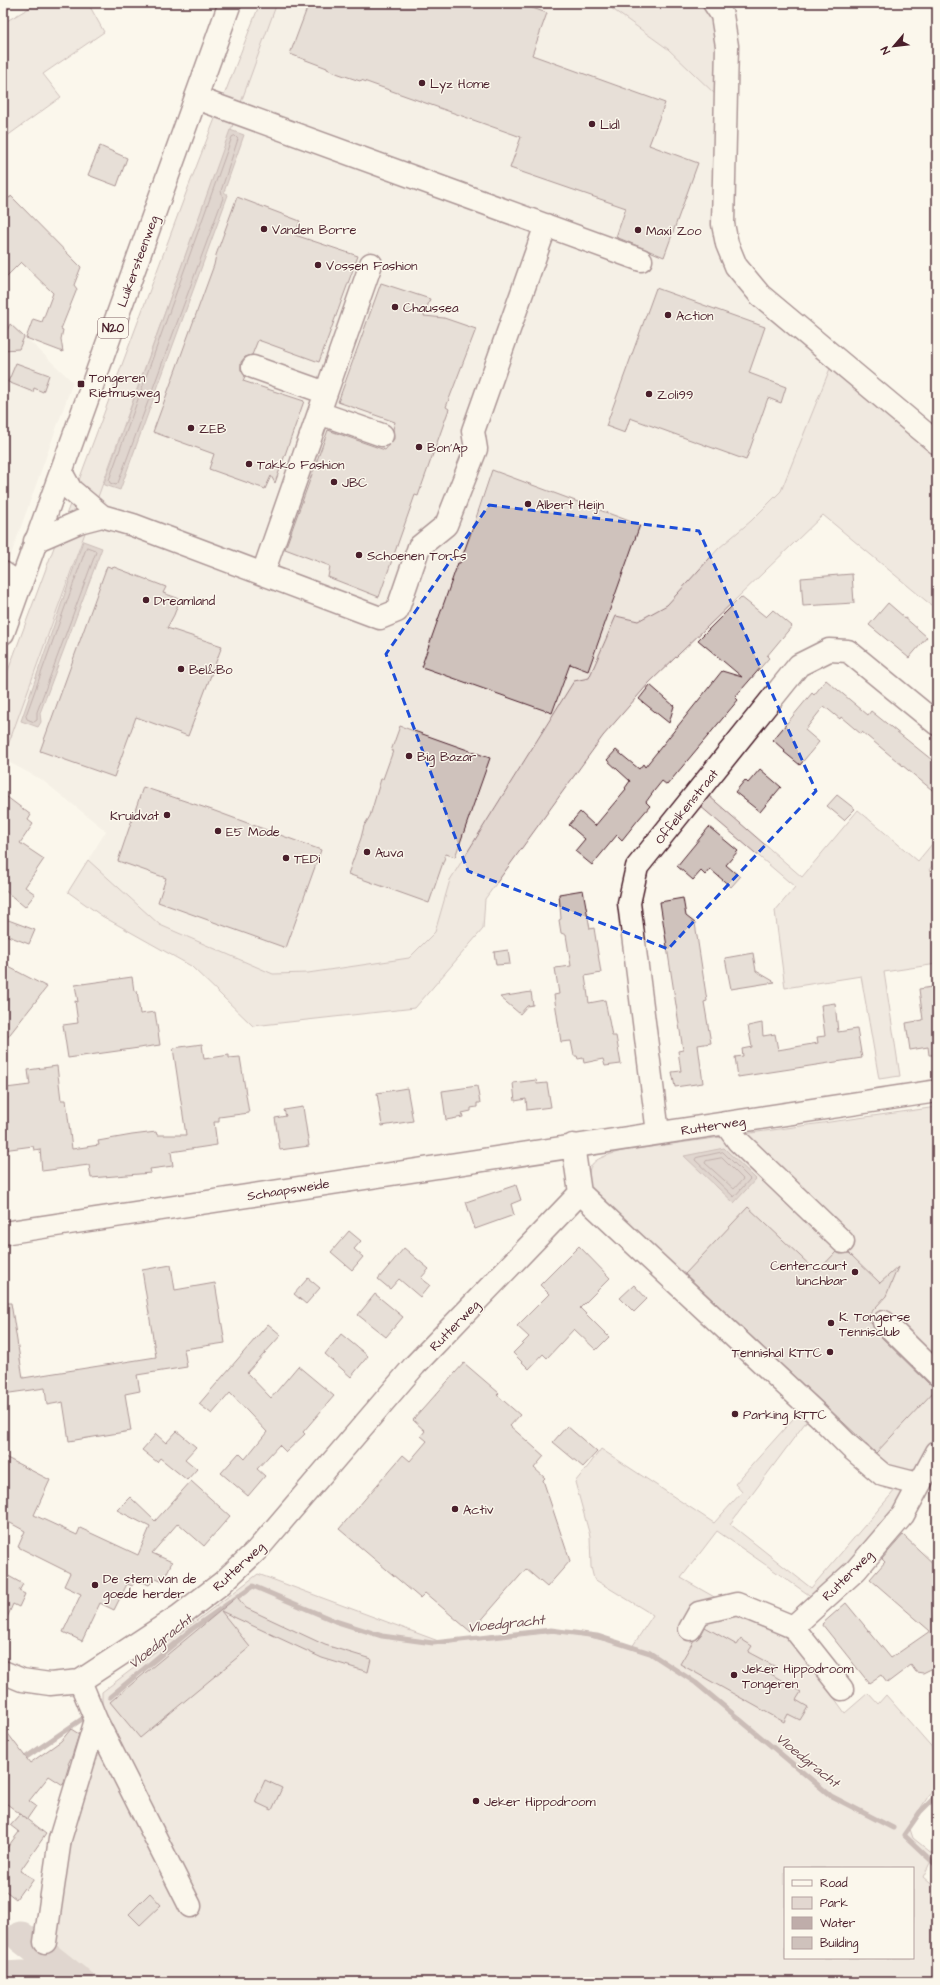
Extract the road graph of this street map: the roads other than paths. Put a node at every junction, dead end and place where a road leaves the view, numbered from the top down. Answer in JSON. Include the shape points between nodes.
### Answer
{"nodes":[{"id":1,"x":230,"y":3,"type":"edge"},
{"id":2,"x":714,"y":3,"type":"edge"},
{"id":3,"x":196,"y":98,"type":"junction"},
{"id":4,"x":546,"y":225,"type":"junction"},
{"id":5,"x":641,"y":260,"type":"dead end"},
{"id":6,"x":371,"y":264,"type":"dead end"},
{"id":7,"x":253,"y":367,"type":"dead end"},
{"id":8,"x":326,"y":393,"type":"junction"},
{"id":9,"x":319,"y":414,"type":"junction"},
{"id":10,"x":382,"y":435,"type":"dead end"},
{"id":11,"x":937,"y":443,"type":"edge"},
{"id":12,"x":61,"y":472,"type":"junction"},
{"id":13,"x":102,"y":516,"type":"junction"},
{"id":14,"x":35,"y":541,"type":"junction"},
{"id":15,"x":3,"y":573,"type":"edge"},
{"id":16,"x":263,"y":573,"type":"junction"},
{"id":17,"x":21,"y":585,"type":"junction"},
{"id":18,"x":3,"y":633,"type":"edge"},
{"id":19,"x":937,"y":724,"type":"edge"},
{"id":20,"x":937,"y":1091,"type":"edge"},
{"id":21,"x":725,"y":1123,"type":"junction"},
{"id":22,"x":658,"y":1133,"type":"junction"},
{"id":23,"x":573,"y":1145,"type":"junction"},
{"id":24,"x":580,"y":1193,"type":"junction"},
{"id":25,"x":3,"y":1232,"type":"edge"},
{"id":26,"x":843,"y":1242,"type":"dead end"},
{"id":27,"x":884,"y":1322,"type":"dead end"},
{"id":28,"x":937,"y":1374,"type":"edge"},
{"id":29,"x":937,"y":1452,"type":"edge"},
{"id":30,"x":918,"y":1484,"type":"junction"},
{"id":31,"x":793,"y":1627,"type":"junction"},
{"id":32,"x":690,"y":1629,"type":"dead end"},
{"id":33,"x":3,"y":1672,"type":"edge"},
{"id":34,"x":80,"y":1681,"type":"junction"},
{"id":35,"x":842,"y":1689,"type":"dead end"},
{"id":36,"x":96,"y":1720,"type":"junction"},
{"id":37,"x":190,"y":1906,"type":"dead end"},
{"id":38,"x":45,"y":1942,"type":"dead end"}],
"edges":[{"from":1,"to":3,"type":"street","name":"Luikersteenweg","number":"N20"},
{"from":2,"to":11,"type":"street","via":[[722,15],[727,46],[723,224],[727,244],[736,266],[760,295]]},
{"from":3,"to":4,"type":"street"},
{"from":3,"to":12,"type":"street","name":"Luikersteenweg","number":"N20"},
{"from":4,"to":5,"type":"street"},
{"from":4,"to":16,"type":"street","via":[[473,431],[476,449],[446,525],[419,547],[397,612],[380,618]]},
{"from":6,"to":8,"type":"street"},
{"from":7,"to":8,"type":"street"},
{"from":8,"to":9,"type":"street"},
{"from":9,"to":10,"type":"street"},
{"from":9,"to":16,"type":"street"},
{"from":12,"to":13,"type":"street","via":[[71,490]]},
{"from":12,"to":14,"type":"street","name":"Luikersteenweg","number":"N20"},
{"from":13,"to":14,"type":"street","via":[[79,522]]},
{"from":13,"to":16,"type":"street"},
{"from":14,"to":17,"type":"street","name":"Luikersteenweg","number":"N20"},
{"from":15,"to":17,"type":"street"},
{"from":17,"to":18,"type":"street","name":"Luikersteenweg","number":"N20"},
{"from":19,"to":22,"type":"street","name":"Offelkenstraat","via":[[848,652],[829,650],[800,665],[638,867],[629,903]]},
{"from":20,"to":21,"type":"street","name":"Rutterweg"},
{"from":21,"to":22,"type":"street","name":"Rutterweg"},
{"from":21,"to":26,"type":"street","via":[[738,1141]]},
{"from":22,"to":23,"type":"street","name":"Rutterweg"},
{"from":23,"to":24,"type":"street"},
{"from":23,"to":25,"type":"street","name":"Schaapsweide"},
{"from":24,"to":30,"type":"street","via":[[850,1447],[883,1475]]},
{"from":24,"to":34,"type":"street","name":"Rutterweg","via":[[415,1365],[257,1550],[222,1583],[179,1616]]},
{"from":27,"to":28,"type":"street"},
{"from":29,"to":30,"type":"street","name":"Rutterweg"},
{"from":30,"to":31,"type":"street","name":"Rutterweg","via":[[903,1514],[856,1570]]},
{"from":31,"to":32,"type":"street","via":[[737,1604],[699,1613]]},
{"from":31,"to":35,"type":"street"},
{"from":33,"to":34,"type":"street","name":"Rutterweg","via":[[22,1680],[50,1684]]},
{"from":34,"to":36,"type":"street"},
{"from":36,"to":37,"type":"street"},
{"from":36,"to":38,"type":"street","via":[[60,1839]]}]}
